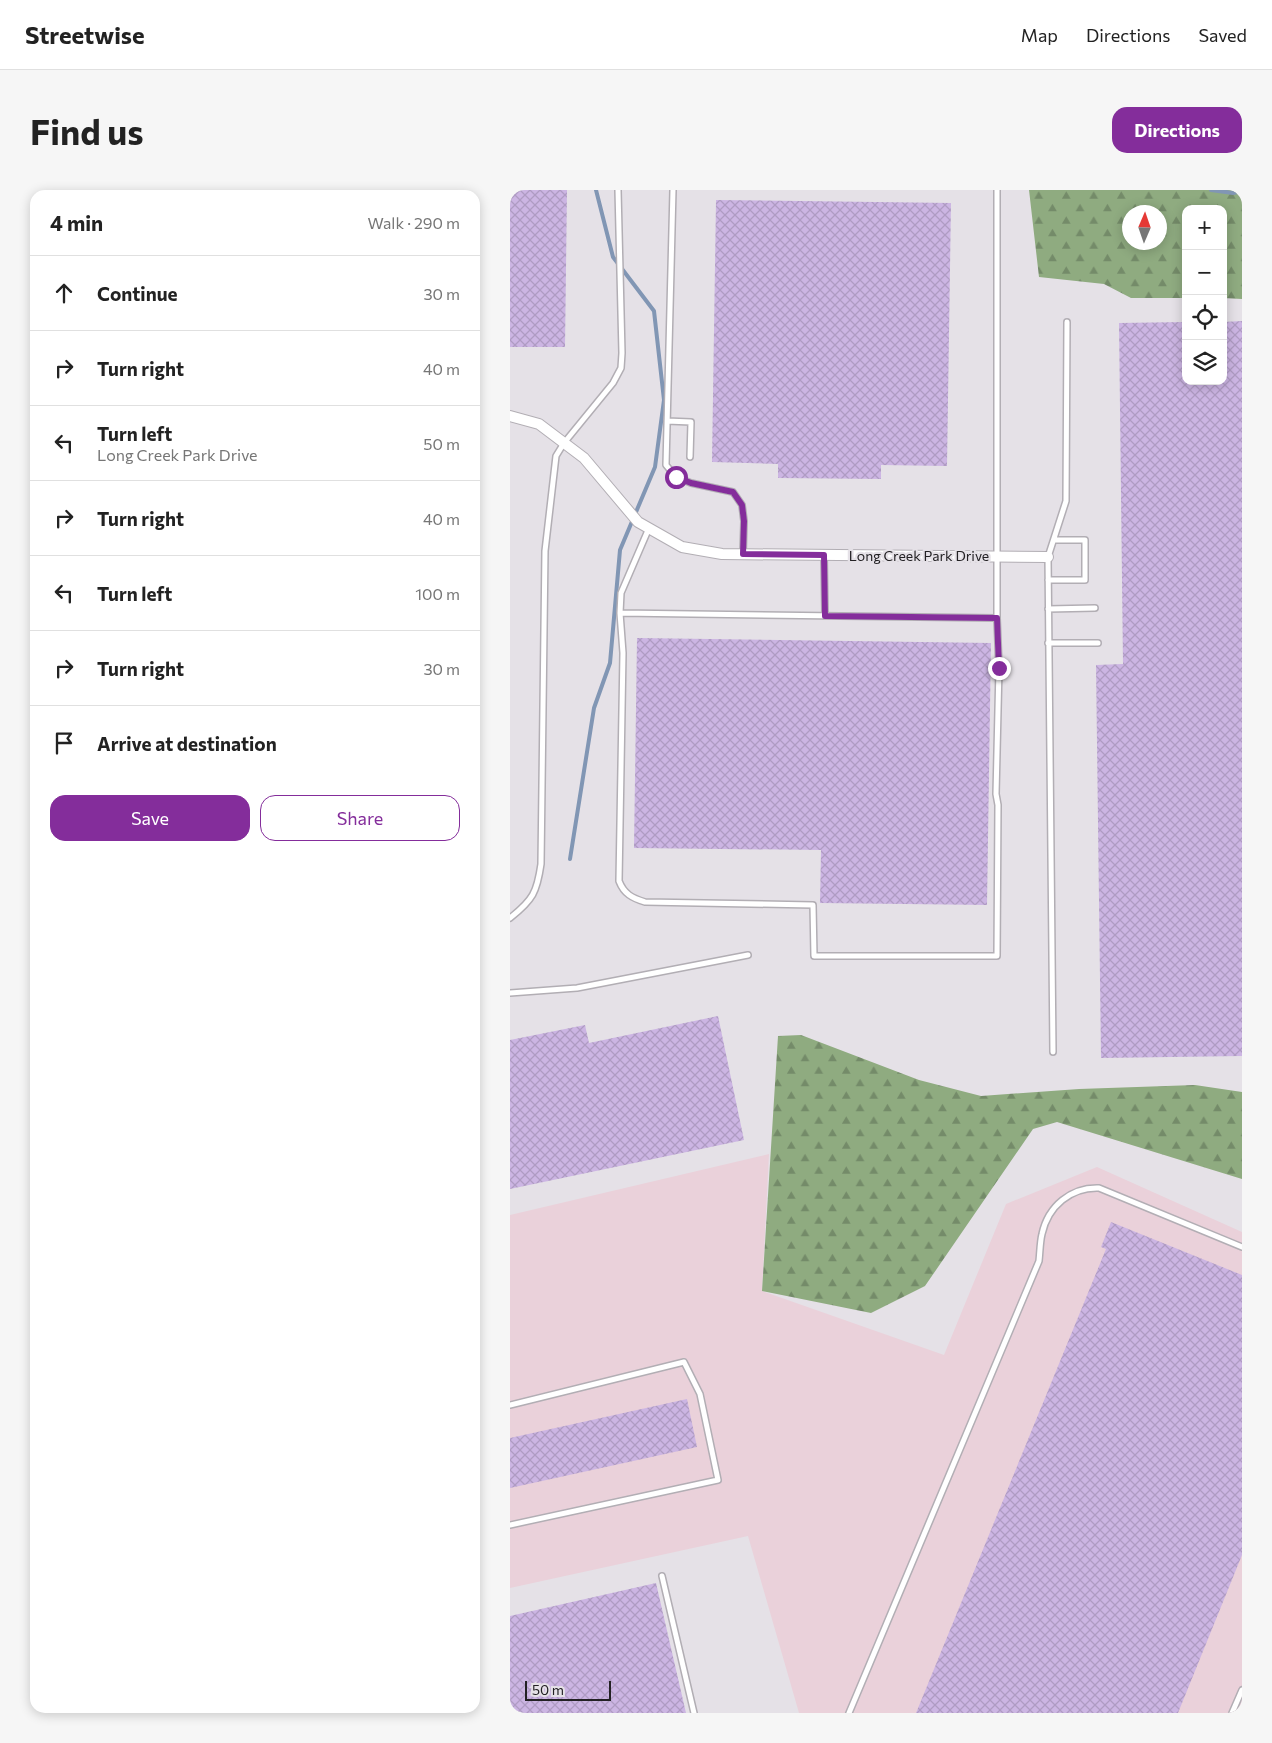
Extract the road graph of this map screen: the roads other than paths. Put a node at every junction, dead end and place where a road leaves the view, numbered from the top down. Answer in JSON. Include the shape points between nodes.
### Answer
{"nodes":[{"id":1,"x":618,"y":190,"type":"edge"},
{"id":2,"x":674,"y":190,"type":"edge"},
{"id":3,"x":997,"y":190,"type":"edge"},
{"id":4,"x":1067,"y":322,"type":"dead end"},
{"id":5,"x":510,"y":416,"type":"edge"},
{"id":6,"x":667,"y":421,"type":"junction"},
{"id":7,"x":564,"y":442,"type":"junction"},
{"id":8,"x":690,"y":457,"type":"dead end"},
{"id":9,"x":649,"y":528,"type":"junction"},
{"id":10,"x":1055,"y":540,"type":"junction"},
{"id":11,"x":743,"y":554,"type":"junction"},
{"id":12,"x":824,"y":555,"type":"junction"},
{"id":13,"x":997,"y":556,"type":"junction"},
{"id":14,"x":1048,"y":557,"type":"junction"},
{"id":15,"x":1048,"y":580,"type":"junction"},
{"id":16,"x":1095,"y":608,"type":"dead end"},
{"id":17,"x":1048,"y":609,"type":"junction"},
{"id":18,"x":620,"y":613,"type":"junction"},
{"id":19,"x":825,"y":616,"type":"junction"},
{"id":20,"x":997,"y":618,"type":"junction"},
{"id":21,"x":1048,"y":643,"type":"junction"},
{"id":22,"x":1098,"y":643,"type":"dead end"},
{"id":23,"x":510,"y":918,"type":"edge"},
{"id":24,"x":748,"y":955,"type":"dead end"},
{"id":25,"x":510,"y":993,"type":"edge"},
{"id":26,"x":1053,"y":1052,"type":"dead end"},
{"id":27,"x":1242,"y":1247,"type":"edge"},
{"id":28,"x":510,"y":1405,"type":"edge"},
{"id":29,"x":510,"y":1525,"type":"edge"},
{"id":30,"x":662,"y":1576,"type":"dead end"},
{"id":31,"x":1242,"y":1690,"type":"edge"},
{"id":32,"x":694,"y":1713,"type":"edge"},
{"id":33,"x":849,"y":1713,"type":"edge"},
{"id":34,"x":1232,"y":1713,"type":"edge"}],
"edges":[{"from":1,"to":7,"type":"lane","via":[[621,368],[613,383]]},
{"from":2,"to":6,"type":"lane"},
{"from":3,"to":13,"type":"lane"},
{"from":4,"to":10,"type":"lane","via":[[1066,501]]},
{"from":5,"to":7,"type":"street","name":"Long Creek Park Drive","via":[[539,424]]},
{"from":6,"to":8,"type":"lane","via":[[691,422]]},
{"from":6,"to":11,"type":"lane","via":[[666,465],[676,477],[733,492],[742,505]]},
{"from":7,"to":9,"type":"street","name":"Long Creek Park Drive","via":[[584,458],[638,522]]},
{"from":7,"to":23,"type":"lane","via":[[556,456],[545,551],[541,864],[538,886],[527,905]]},
{"from":9,"to":11,"type":"street","name":"Long Creek Park Drive","via":[[682,547]]},
{"from":9,"to":18,"type":"lane","via":[[621,593]]},
{"from":10,"to":14,"type":"lane"},
{"from":10,"to":15,"type":"lane","via":[[1085,540],[1084,580]]},
{"from":11,"to":12,"type":"street","name":"Long Creek Park Drive"},
{"from":12,"to":13,"type":"street","name":"Long Creek Park Drive"},
{"from":12,"to":19,"type":"lane"},
{"from":13,"to":14,"type":"street","name":"Long Creek Park Drive"},
{"from":13,"to":20,"type":"lane"},
{"from":14,"to":15,"type":"lane"},
{"from":15,"to":17,"type":"lane"},
{"from":16,"to":17,"type":"lane"},
{"from":17,"to":21,"type":"lane"},
{"from":18,"to":19,"type":"lane"},
{"from":18,"to":20,"type":"lane","via":[[623,653],[619,881],[622,890],[631,898],[645,902],[813,906],[814,956],[997,956]]},
{"from":19,"to":20,"type":"lane"},
{"from":21,"to":22,"type":"lane"},
{"from":21,"to":26,"type":"lane"},
{"from":24,"to":25,"type":"lane","via":[[577,988]]},
{"from":27,"to":33,"type":"lane","via":[[1099,1188],[1072,1193],[1057,1204],[1047,1218],[1039,1261]]},
{"from":28,"to":29,"type":"lane","via":[[684,1362],[700,1394],[718,1480]]},
{"from":30,"to":32,"type":"lane"},
{"from":31,"to":34,"type":"lane"}]}
